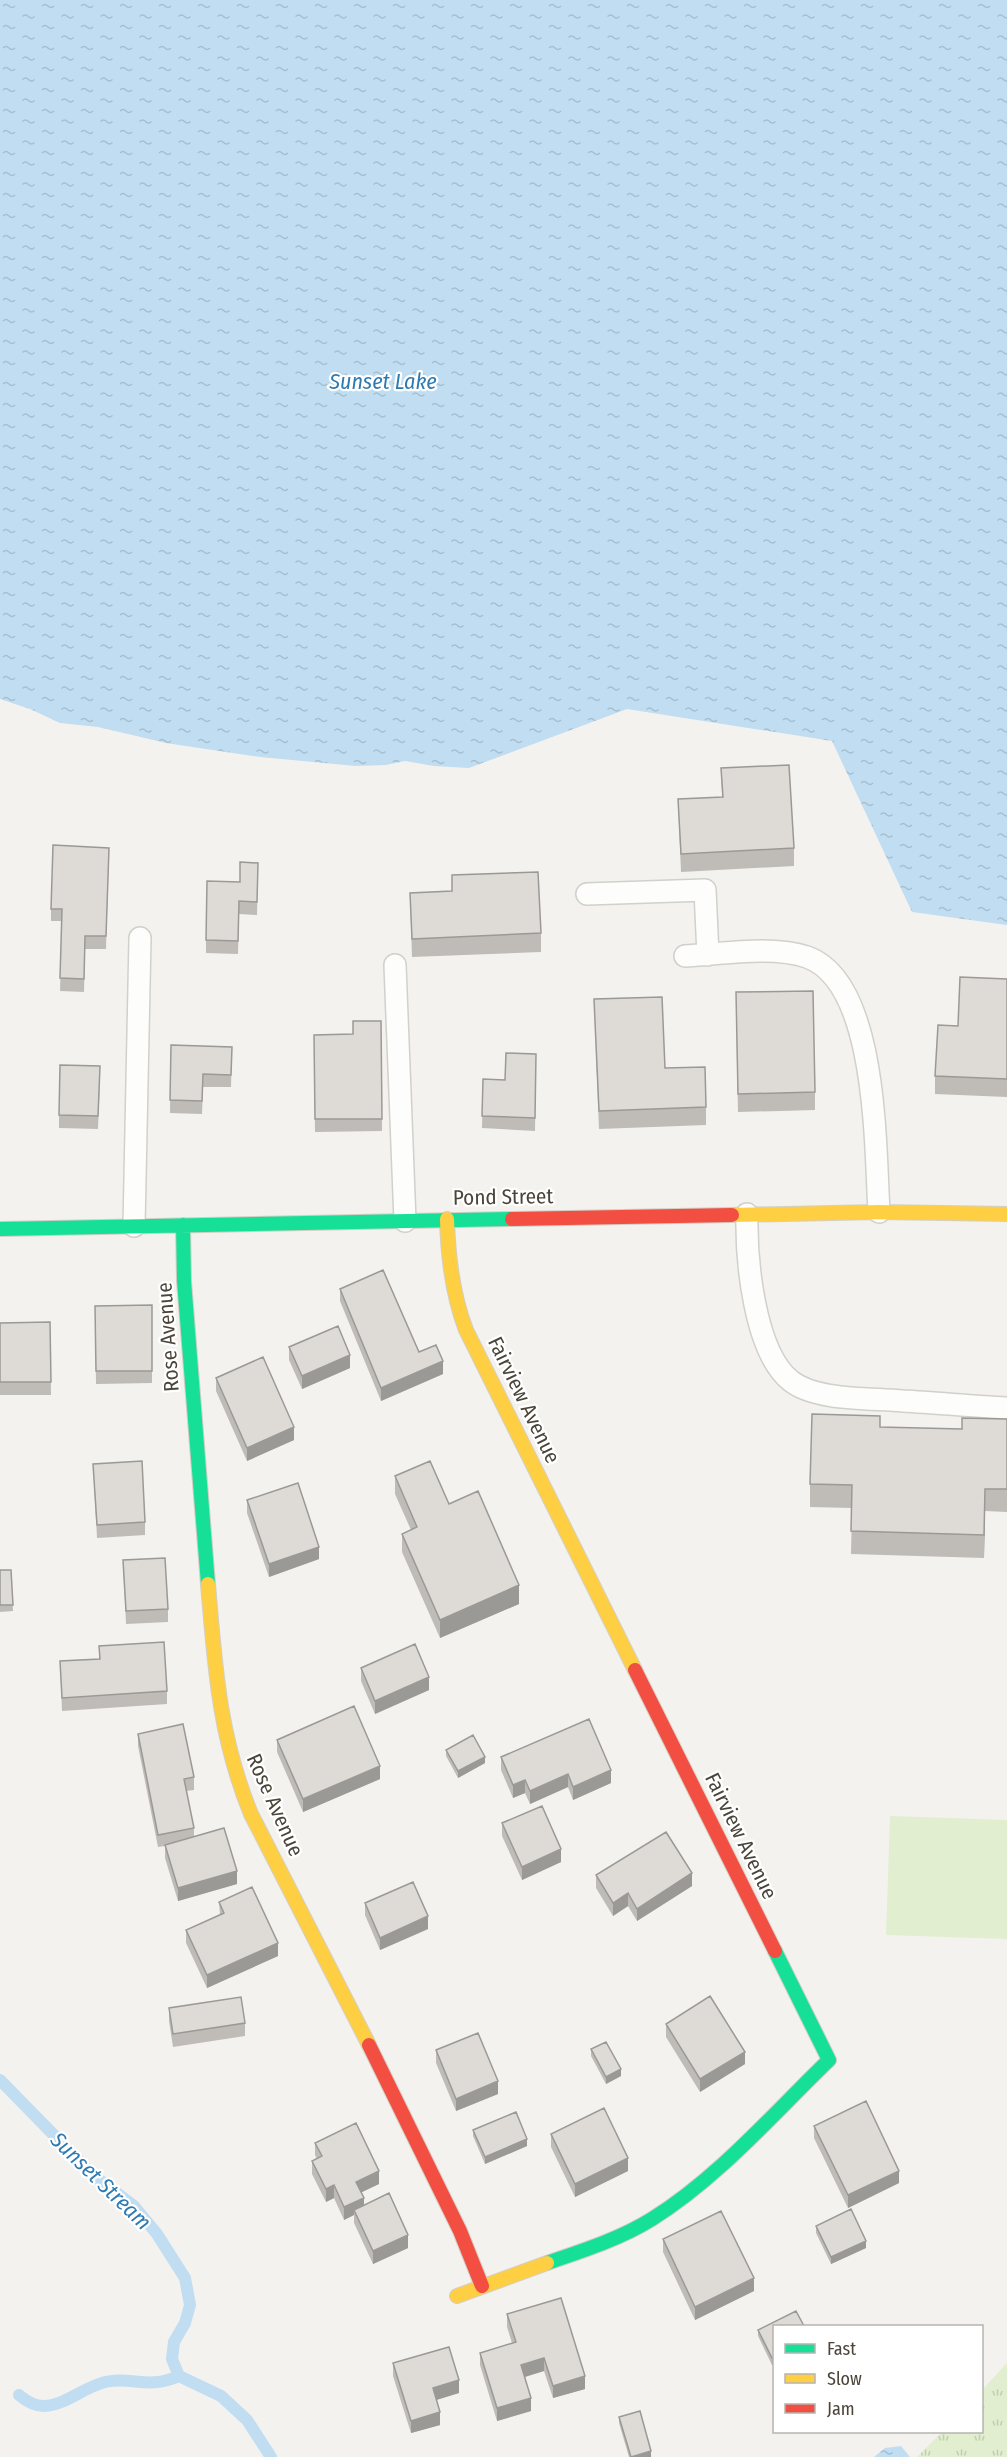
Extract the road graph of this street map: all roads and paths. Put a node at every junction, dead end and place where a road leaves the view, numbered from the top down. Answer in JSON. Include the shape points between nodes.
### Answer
{"nodes":[{"id":1,"x":587,"y":894,"type":"dead end"},
{"id":2,"x":140,"y":938,"type":"dead end"},
{"id":3,"x":708,"y":955,"type":"junction"},
{"id":4,"x":685,"y":956,"type":"dead end"},
{"id":5,"x":395,"y":965,"type":"dead end"},
{"id":6,"x":879,"y":1212,"type":"junction"},
{"id":7,"x":1007,"y":1214,"type":"edge"},
{"id":8,"x":747,"y":1215,"type":"junction"},
{"id":9,"x":447,"y":1219,"type":"junction"},
{"id":10,"x":405,"y":1221,"type":"junction"},
{"id":11,"x":134,"y":1226,"type":"junction"},
{"id":12,"x":183,"y":1226,"type":"junction"},
{"id":13,"x":0,"y":1229,"type":"edge"},
{"id":14,"x":1007,"y":1408,"type":"edge"},
{"id":15,"x":482,"y":2286,"type":"junction"},
{"id":16,"x":457,"y":2296,"type":"dead end"}],
"edges":[{"from":1,"to":3,"type":"lane","via":[[705,891]]},
{"from":2,"to":11,"type":"lane"},
{"from":3,"to":4,"type":"lane"},
{"from":3,"to":6,"type":"lane","via":[[762,952],[805,956],[821,962],[844,988],[857,1017],[865,1052]]},
{"from":5,"to":10,"type":"lane"},
{"from":6,"to":7,"type":"street","name":"Pond Street"},
{"from":6,"to":8,"type":"street","name":"Pond Street"},
{"from":8,"to":9,"type":"street","name":"Pond Street"},
{"from":8,"to":14,"type":"lane","via":[[748,1266],[766,1345],[772,1360],[793,1383],[826,1394]]},
{"from":9,"to":10,"type":"street","name":"Pond Street"},
{"from":9,"to":15,"type":"street","name":"Fairview Avenue","via":[[449,1270],[466,1330],[829,2060],[676,2204],[608,2241]]},
{"from":10,"to":12,"type":"street","name":"Pond Street"},
{"from":11,"to":12,"type":"street","name":"Pond Street"},
{"from":11,"to":13,"type":"street","name":"Pond Street"},
{"from":12,"to":15,"type":"street","name":"Rose Avenue","via":[[183,1269],[215,1672],[232,1761],[251,1814],[354,2013],[460,2231]]},
{"from":15,"to":16,"type":"street","name":"Fairview Avenue"}]}
